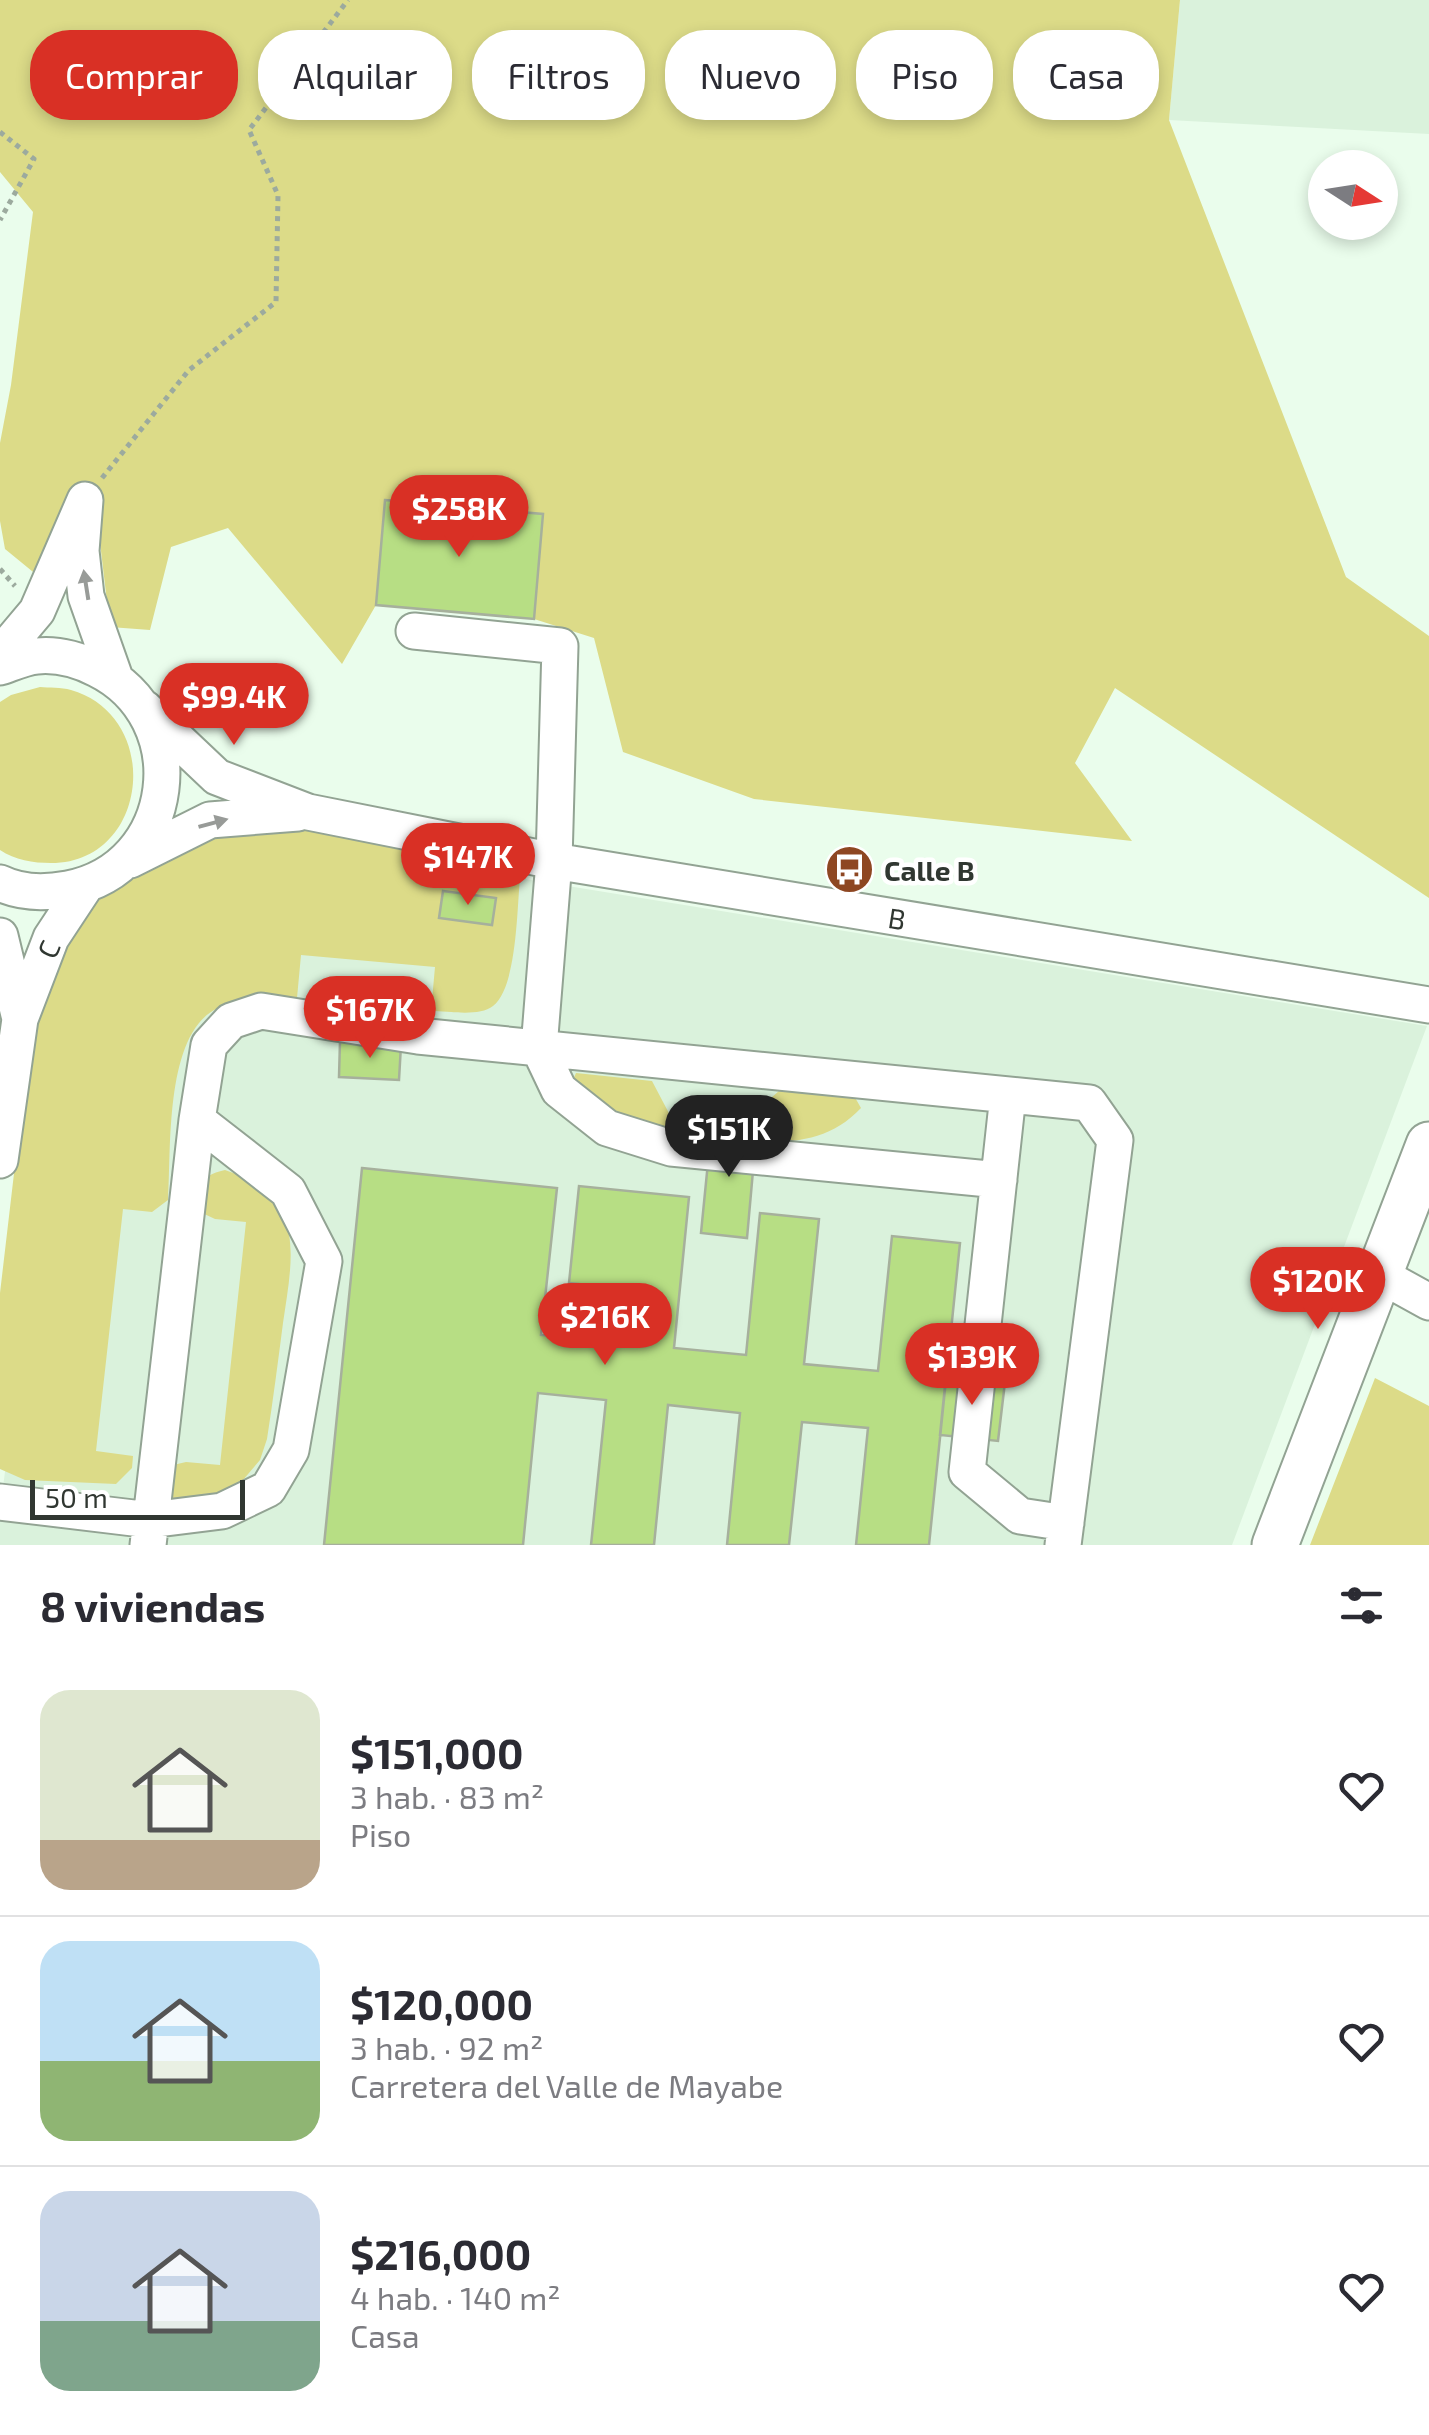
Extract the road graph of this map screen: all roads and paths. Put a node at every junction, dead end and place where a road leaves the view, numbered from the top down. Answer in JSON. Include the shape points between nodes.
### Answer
{"nodes":[{"id":1,"x":348,"y":0,"type":"edge"},
{"id":2,"x":0,"y":132,"type":"edge"},
{"id":3,"x":0,"y":220,"type":"edge"},
{"id":4,"x":85,"y":500,"type":"junction"},
{"id":5,"x":414,"y":631,"type":"dead end"},
{"id":6,"x":0,"y":656,"type":"edge"},
{"id":7,"x":0,"y":667,"type":"edge"},
{"id":8,"x":115,"y":678,"type":"junction"},
{"id":9,"x":144,"y":708,"type":"junction"},
{"id":10,"x":308,"y":812,"type":"junction"},
{"id":11,"x":554,"y":861,"type":"junction"},
{"id":12,"x":124,"y":862,"type":"junction"},
{"id":13,"x":0,"y":882,"type":"edge"},
{"id":14,"x":86,"y":885,"type":"junction"},
{"id":15,"x":0,"y":936,"type":"edge"},
{"id":16,"x":1429,"y":1005,"type":"edge"},
{"id":17,"x":20,"y":1018,"type":"junction"},
{"id":18,"x":539,"y":1048,"type":"junction"},
{"id":19,"x":1008,"y":1095,"type":"junction"},
{"id":20,"x":197,"y":1120,"type":"junction"},
{"id":21,"x":1429,"y":1145,"type":"edge"},
{"id":22,"x":0,"y":1160,"type":"edge"},
{"id":23,"x":999,"y":1180,"type":"junction"},
{"id":24,"x":1380,"y":1275,"type":"junction"},
{"id":25,"x":1429,"y":1302,"type":"edge"},
{"id":26,"x":0,"y":1502,"type":"edge"},
{"id":27,"x":149,"y":1533,"type":"edge"},
{"id":28,"x":1065,"y":1534,"type":"edge"},
{"id":29,"x":1274,"y":1545,"type":"edge"}],
"edges":[{"from":1,"to":4,"type":"path","via":[[249,130],[278,195],[276,302],[189,370]]},
{"from":2,"to":3,"type":"path","via":[[34,160]]},
{"from":4,"to":6,"type":"street","via":[[37,610]]},
{"from":8,"to":4,"type":"street","one_way":true,"via":[[86,596]]},
{"from":5,"to":11,"type":"street","via":[[560,646]]},
{"from":7,"to":8,"type":"street","via":[[38,656],[78,660]]},
{"from":8,"to":9,"type":"street","name":"B"},
{"from":9,"to":10,"type":"street","name":"B","via":[[217,777]]},
{"from":9,"to":12,"type":"street","via":[[161,749],[163,790],[150,830]]},
{"from":10,"to":11,"type":"street","name":"B"},
{"from":12,"to":10,"type":"street","name":"B","one_way":true,"via":[[210,820]]},
{"from":11,"to":16,"type":"street","name":"B"},
{"from":11,"to":18,"type":"street"},
{"from":12,"to":14,"type":"street","name":"B"},
{"from":13,"to":14,"type":"street","via":[[46,892]]},
{"from":14,"to":17,"type":"street","name":"C","via":[[51,938]]},
{"from":15,"to":17,"type":"street","name":"C"},
{"from":17,"to":22,"type":"street","name":"C"},
{"from":18,"to":19,"type":"street"},
{"from":18,"to":20,"type":"street","via":[[262,1012],[231,1022],[209,1045]]},
{"from":18,"to":23,"type":"street","via":[[559,1090],[607,1128],[670,1148]]},
{"from":19,"to":23,"type":"street"},
{"from":19,"to":28,"type":"street","via":[[1089,1103],[1115,1140]]},
{"from":20,"to":27,"type":"street"},
{"from":20,"to":27,"type":"street","via":[[288,1191],[324,1261],[291,1450],[268,1490]]},
{"from":21,"to":24,"type":"main road"},
{"from":23,"to":28,"type":"street","via":[[967,1472],[1020,1516]]},
{"from":24,"to":25,"type":"street"},
{"from":24,"to":29,"type":"main road"},
{"from":26,"to":27,"type":"street"}]}
